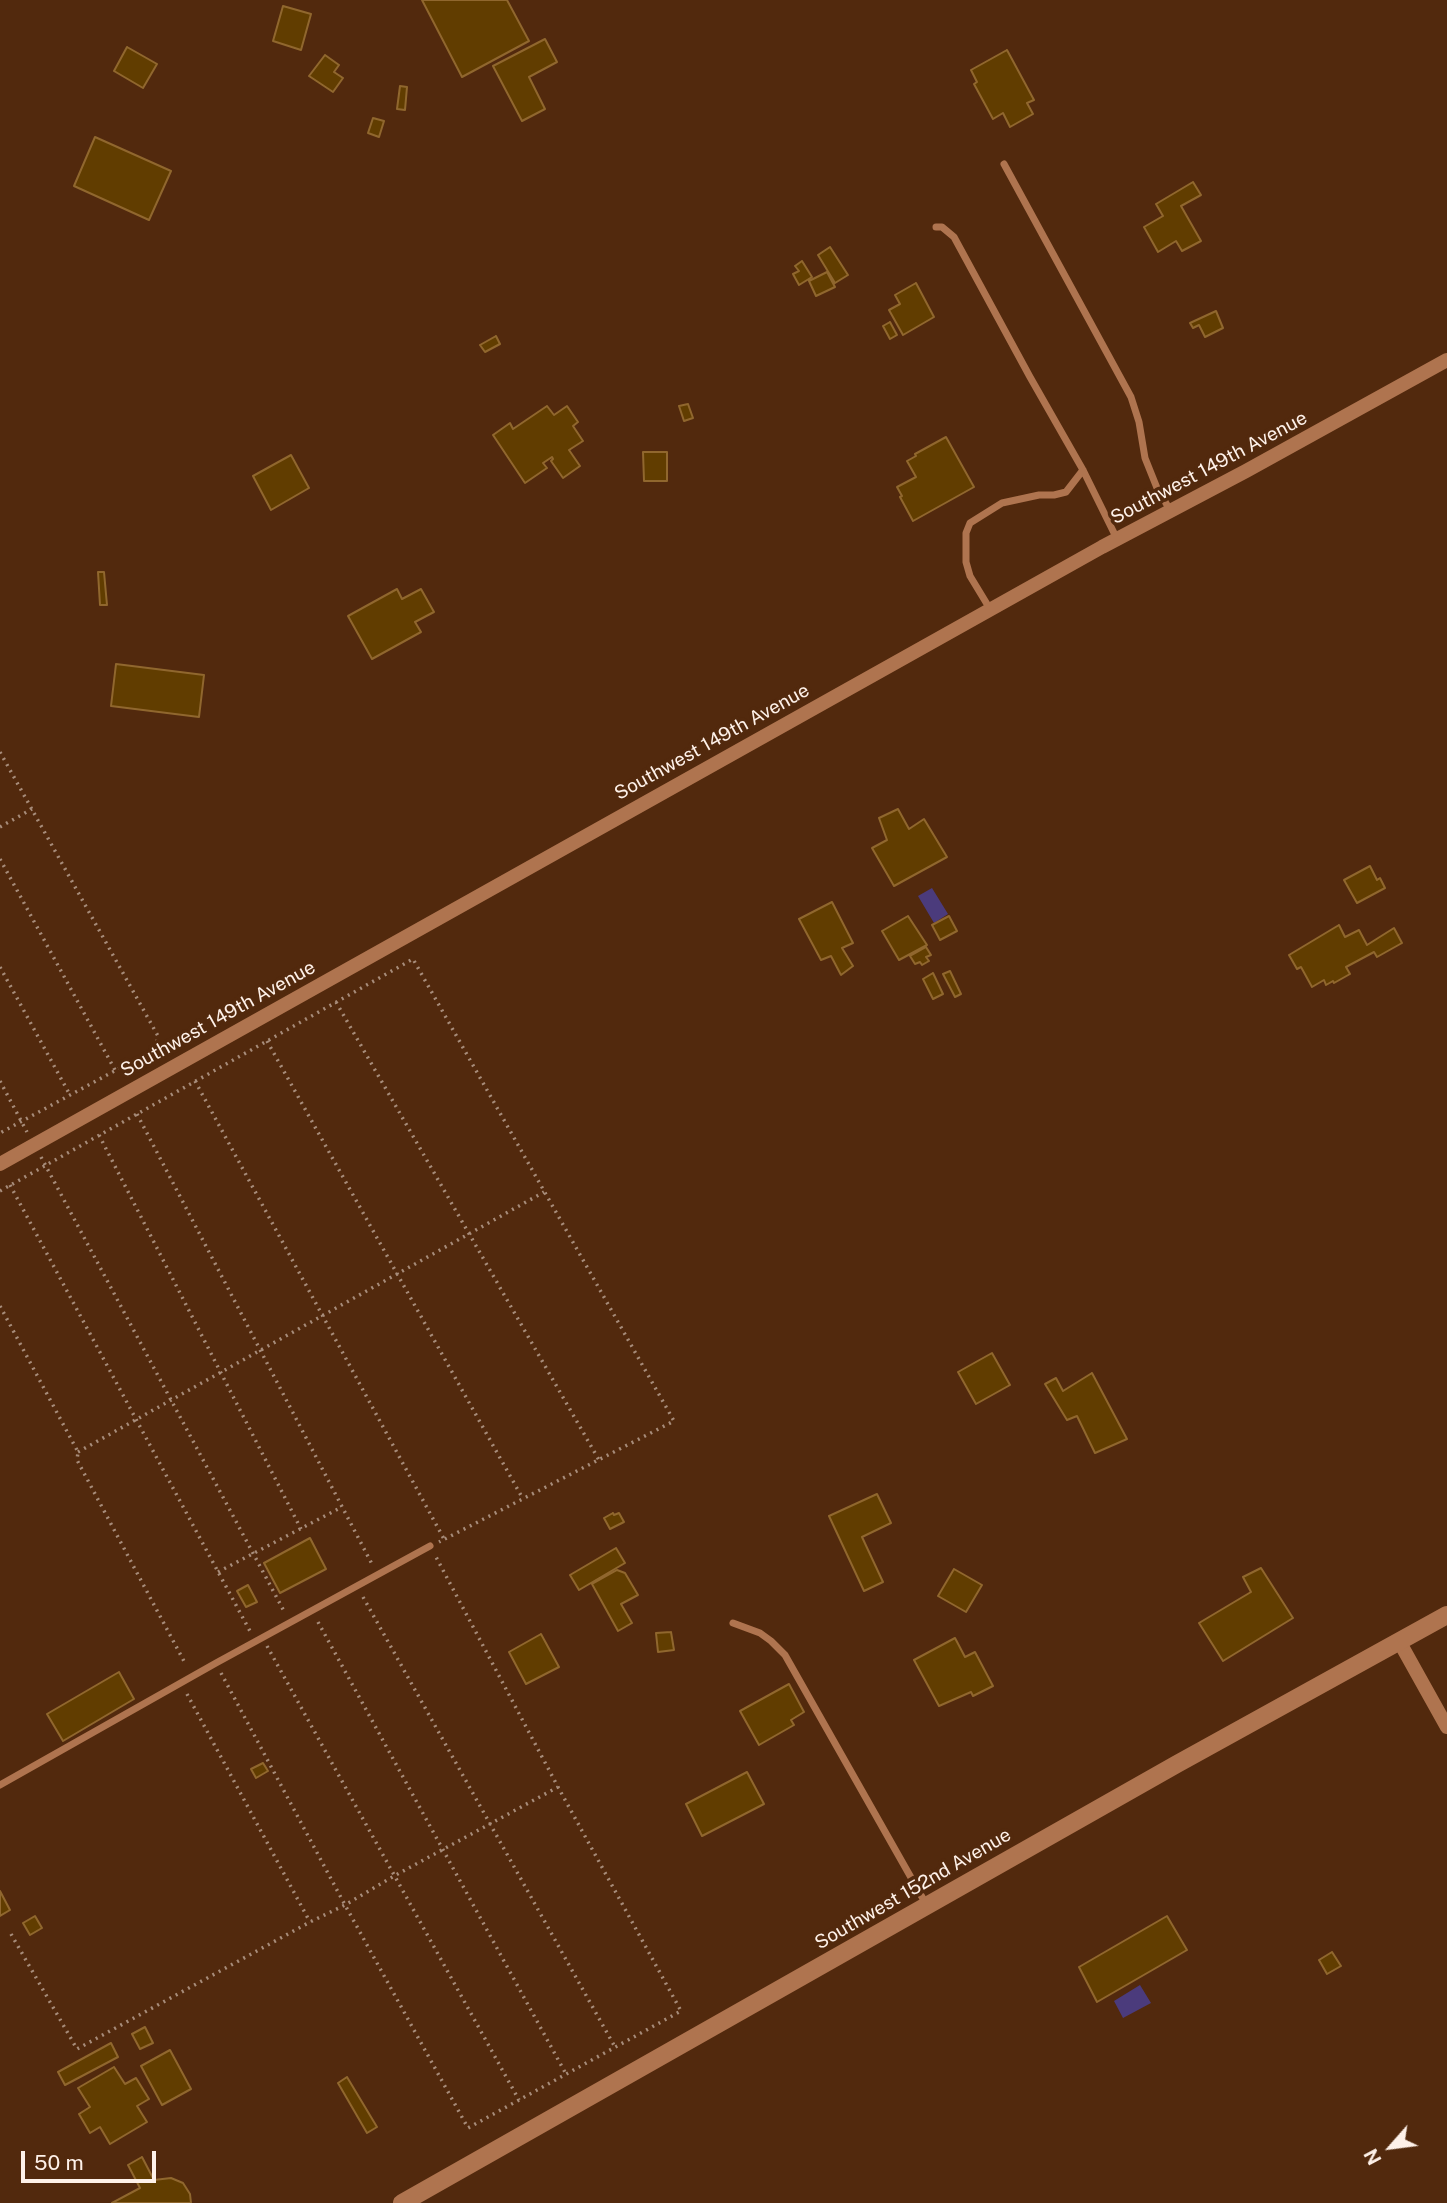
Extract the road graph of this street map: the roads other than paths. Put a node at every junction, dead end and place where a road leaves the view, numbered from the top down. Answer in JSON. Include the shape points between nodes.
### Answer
{"nodes":[{"id":1,"x":1004,"y":164,"type":"dead end"},
{"id":2,"x":936,"y":227,"type":"dead end"},
{"id":3,"x":1447,"y":360,"type":"edge"},
{"id":4,"x":1083,"y":470,"type":"junction"},
{"id":5,"x":1170,"y":510,"type":"junction"},
{"id":6,"x":1117,"y":538,"type":"junction"},
{"id":7,"x":990,"y":610,"type":"junction"},
{"id":8,"x":0,"y":1164,"type":"edge"},
{"id":9,"x":430,"y":1546,"type":"road end"},
{"id":10,"x":1447,"y":1615,"type":"edge"},
{"id":11,"x":733,"y":1623,"type":"dead end"},
{"id":12,"x":1399,"y":1641,"type":"junction"},
{"id":13,"x":1447,"y":1727,"type":"edge"},
{"id":14,"x":0,"y":1785,"type":"edge"},
{"id":15,"x":927,"y":1905,"type":"junction"},
{"id":16,"x":402,"y":2203,"type":"edge"}],
"edges":[{"from":1,"to":5,"type":"lane","via":[[1131,397],[1145,458]]},
{"from":2,"to":4,"type":"lane","via":[[954,237]]},
{"from":3,"to":5,"type":"street","name":"Southwest 149th Avenue"},
{"from":4,"to":6,"type":"lane"},
{"from":4,"to":7,"type":"lane","via":[[1066,492],[1002,503],[970,523],[966,562]]},
{"from":5,"to":6,"type":"street","name":"Southwest 149th Avenue"},
{"from":6,"to":7,"type":"street","name":"Southwest 149th Avenue"},
{"from":7,"to":8,"type":"street","name":"Southwest 149th Avenue"},
{"from":9,"to":14,"type":"lane"},
{"from":10,"to":12,"type":"street","name":"Southwest 152nd Avenue"},
{"from":11,"to":15,"type":"lane","via":[[760,1633],[785,1655]]},
{"from":12,"to":13,"type":"street"},
{"from":12,"to":15,"type":"street","name":"Southwest 152nd Avenue"},
{"from":15,"to":16,"type":"street","name":"Southwest 152nd Avenue"}]}
